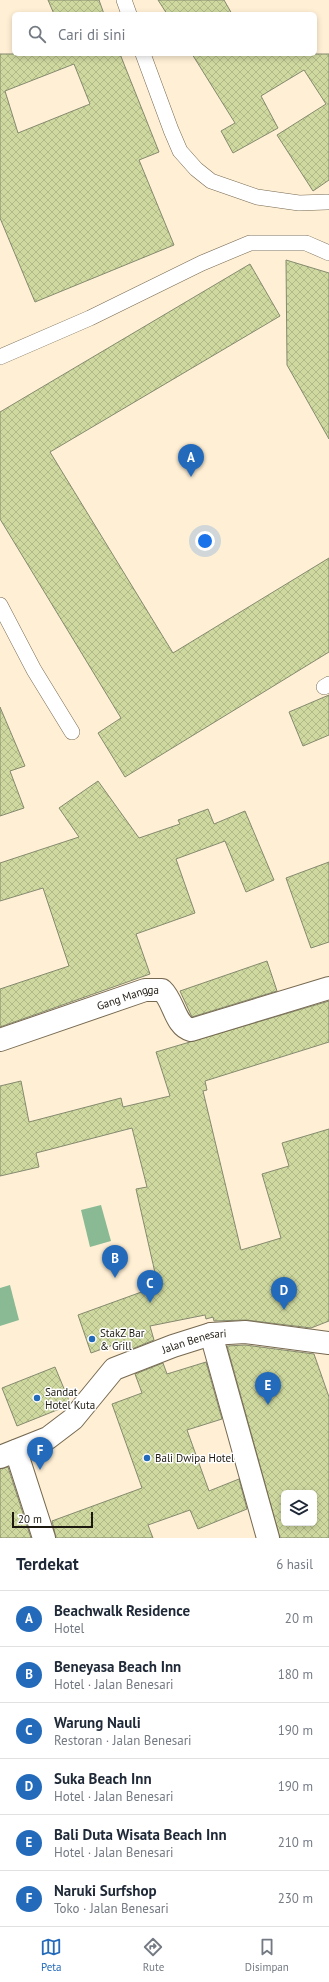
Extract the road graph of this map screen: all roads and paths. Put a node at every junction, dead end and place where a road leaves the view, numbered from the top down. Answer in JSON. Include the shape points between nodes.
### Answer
{"nodes":[{"id":1,"x":124,"y":0,"type":"edge"},
{"id":2,"x":128,"y":12,"type":"edge"},
{"id":3,"x":144,"y":56,"type":"edge"},
{"id":4,"x":327,"y":202,"type":"dead end"},
{"id":5,"x":329,"y":253,"type":"edge"},
{"id":6,"x":0,"y":357,"type":"edge"},
{"id":7,"x":0,"y":605,"type":"edge"},
{"id":8,"x":72,"y":732,"type":"dead end"},
{"id":9,"x":329,"y":988,"type":"edge"},
{"id":10,"x":0,"y":1040,"type":"edge"},
{"id":11,"x":211,"y":1334,"type":"junction"},
{"id":12,"x":329,"y":1343,"type":"edge"},
{"id":13,"x":8,"y":1454,"type":"edge"},
{"id":14,"x":44,"y":1538,"type":"edge"},
{"id":15,"x":268,"y":1538,"type":"edge"}],
"edges":[{"from":1,"to":2,"type":"lane"},
{"from":3,"to":4,"type":"lane","via":[[180,151],[211,181],[257,197],[299,203]]},
{"from":5,"to":6,"type":"lane","via":[[306,243],[250,243]]},
{"from":7,"to":8,"type":"lane","via":[[34,670]]},
{"from":9,"to":10,"type":"street","name":"Gang Mangga","via":[[192,1030],[180,1022],[168,996],[162,990],[145,990]]},
{"from":11,"to":12,"type":"street","name":"Jalan Benesari","via":[[245,1332]]},
{"from":11,"to":13,"type":"street","name":"Jalan Benesari","via":[[114,1369],[73,1419],[48,1438]]},
{"from":11,"to":15,"type":"street"},
{"from":13,"to":14,"type":"street"}]}
